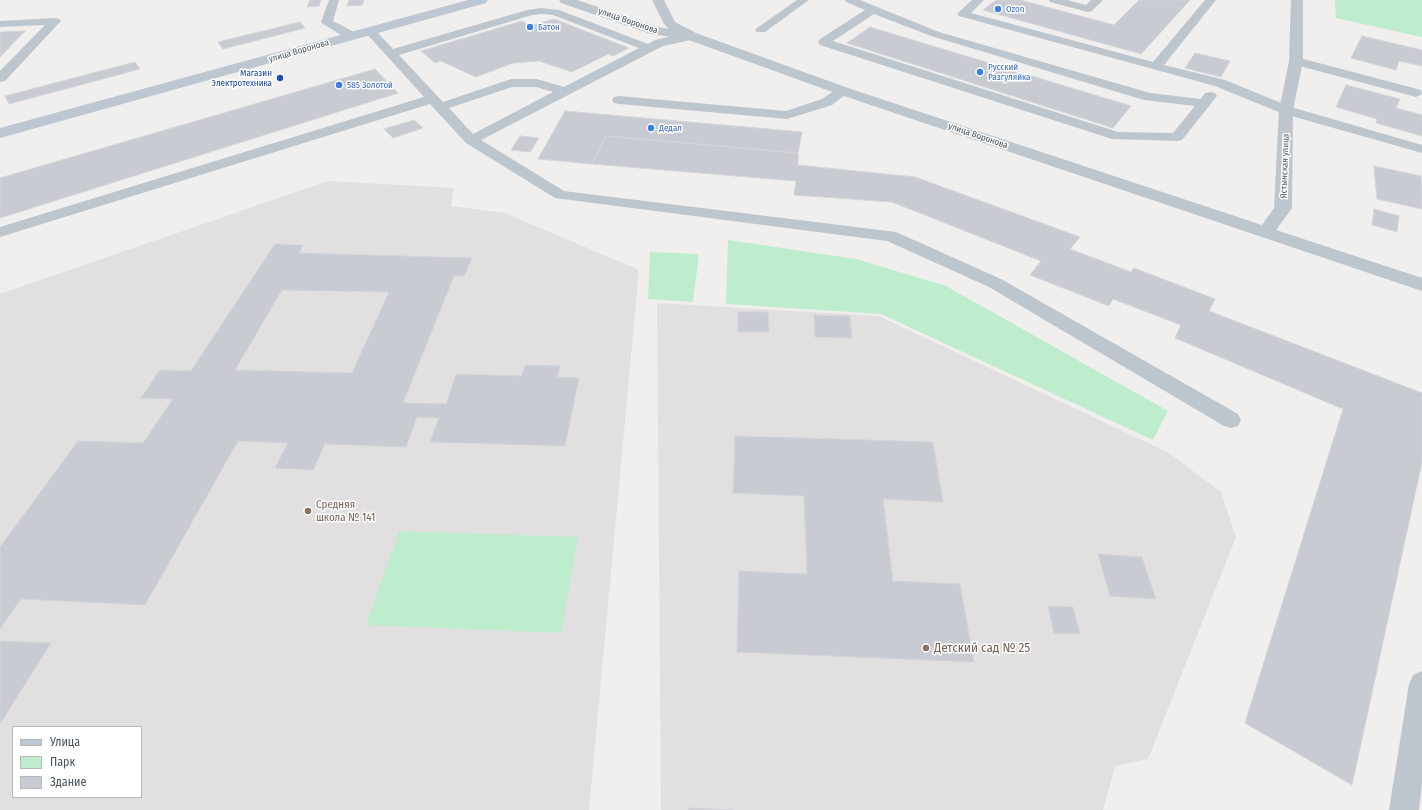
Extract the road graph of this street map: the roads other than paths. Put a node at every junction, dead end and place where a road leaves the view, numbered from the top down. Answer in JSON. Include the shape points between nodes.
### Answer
{"nodes":[{"id":1,"x":334,"y":0,"type":"edge"},
{"id":2,"x":482,"y":0,"type":"edge"},
{"id":3,"x":565,"y":0,"type":"edge"},
{"id":4,"x":658,"y":0,"type":"edge"},
{"id":5,"x":804,"y":0,"type":"edge"},
{"id":6,"x":850,"y":0,"type":"edge"},
{"id":7,"x":979,"y":0,"type":"edge"},
{"id":8,"x":1054,"y":0,"type":"edge"},
{"id":9,"x":1098,"y":0,"type":"edge"},
{"id":10,"x":1212,"y":0,"type":"edge"},
{"id":11,"x":1298,"y":0,"type":"edge"},
{"id":12,"x":872,"y":10,"type":"junction"},
{"id":13,"x":963,"y":14,"type":"junction"},
{"id":14,"x":0,"y":24,"type":"edge"},
{"id":15,"x":761,"y":30,"type":"dead end"},
{"id":16,"x":370,"y":31,"type":"junction"},
{"id":17,"x":935,"y":34,"type":"junction"},
{"id":18,"x":352,"y":36,"type":"junction"},
{"id":19,"x":691,"y":36,"type":"junction"},
{"id":20,"x":649,"y":48,"type":"junction"},
{"id":21,"x":391,"y":53,"type":"junction"},
{"id":22,"x":1296,"y":61,"type":"junction"},
{"id":23,"x":1156,"y":67,"type":"junction"},
{"id":24,"x":0,"y":78,"type":"edge"},
{"id":25,"x":1220,"y":83,"type":"junction"},
{"id":26,"x":843,"y":91,"type":"junction"},
{"id":27,"x":566,"y":92,"type":"junction"},
{"id":28,"x":1420,"y":94,"type":"edge"},
{"id":29,"x":619,"y":100,"type":"dead end"},
{"id":30,"x":436,"y":103,"type":"junction"},
{"id":31,"x":1205,"y":103,"type":"junction"},
{"id":32,"x":1286,"y":110,"type":"junction"},
{"id":33,"x":0,"y":133,"type":"edge"},
{"id":34,"x":471,"y":140,"type":"junction"},
{"id":35,"x":1422,"y":150,"type":"edge"},
{"id":36,"x":0,"y":232,"type":"edge"},
{"id":37,"x":1265,"y":233,"type":"junction"},
{"id":38,"x":1422,"y":285,"type":"edge"},
{"id":39,"x":1232,"y":420,"type":"dead end"},
{"id":40,"x":1422,"y":684,"type":"edge"},
{"id":41,"x":1404,"y":810,"type":"edge"}],
"edges":[{"from":1,"to":18,"type":"lane","via":[[327,22]]},
{"from":2,"to":16,"type":"main road","name":"улица Воронова"},
{"from":3,"to":19,"type":"street","name":"улица Воронова","via":[[656,31]]},
{"from":4,"to":19,"type":"street","name":"улица Воронова","via":[[670,24]]},
{"from":5,"to":15,"type":"lane"},
{"from":6,"to":12,"type":"lane"},
{"from":7,"to":13,"type":"lane"},
{"from":8,"to":9,"type":"lane","via":[[1088,8]]},
{"from":10,"to":23,"type":"lane"},
{"from":11,"to":22,"type":"street","name":"Ястынская улица"},
{"from":12,"to":17,"type":"lane"},
{"from":12,"to":31,"type":"lane","via":[[824,42],[1117,136],[1177,137]]},
{"from":13,"to":17,"type":"lane"},
{"from":13,"to":23,"type":"lane"},
{"from":14,"to":24,"type":"lane","via":[[55,21]]},
{"from":16,"to":18,"type":"main road","name":"улица Воронова"},
{"from":16,"to":21,"type":"lane"},
{"from":17,"to":31,"type":"lane","via":[[1149,97]]},
{"from":18,"to":33,"type":"main road","name":"улица Воронова"},
{"from":19,"to":20,"type":"lane"},
{"from":19,"to":26,"type":"street","name":"улица Воронова"},
{"from":20,"to":21,"type":"lane","via":[[555,12],[541,11]]},
{"from":20,"to":27,"type":"lane"},
{"from":21,"to":30,"type":"lane"},
{"from":22,"to":28,"type":"lane"},
{"from":22,"to":32,"type":"street","name":"Ястынская улица"},
{"from":23,"to":25,"type":"lane"},
{"from":25,"to":31,"type":"lane"},
{"from":25,"to":32,"type":"lane"},
{"from":26,"to":29,"type":"lane","via":[[826,102],[787,115]]},
{"from":26,"to":37,"type":"street","name":"улица Воронова"},
{"from":27,"to":30,"type":"lane","via":[[537,83],[511,83]]},
{"from":27,"to":34,"type":"lane"},
{"from":30,"to":34,"type":"lane"},
{"from":30,"to":36,"type":"lane"},
{"from":32,"to":35,"type":"lane"},
{"from":32,"to":37,"type":"street","name":"Ястынская улица","via":[[1284,208]]},
{"from":34,"to":39,"type":"lane","via":[[560,195],[890,236],[994,283]]},
{"from":37,"to":38,"type":"street"},
{"from":40,"to":41,"type":"lane"}]}
